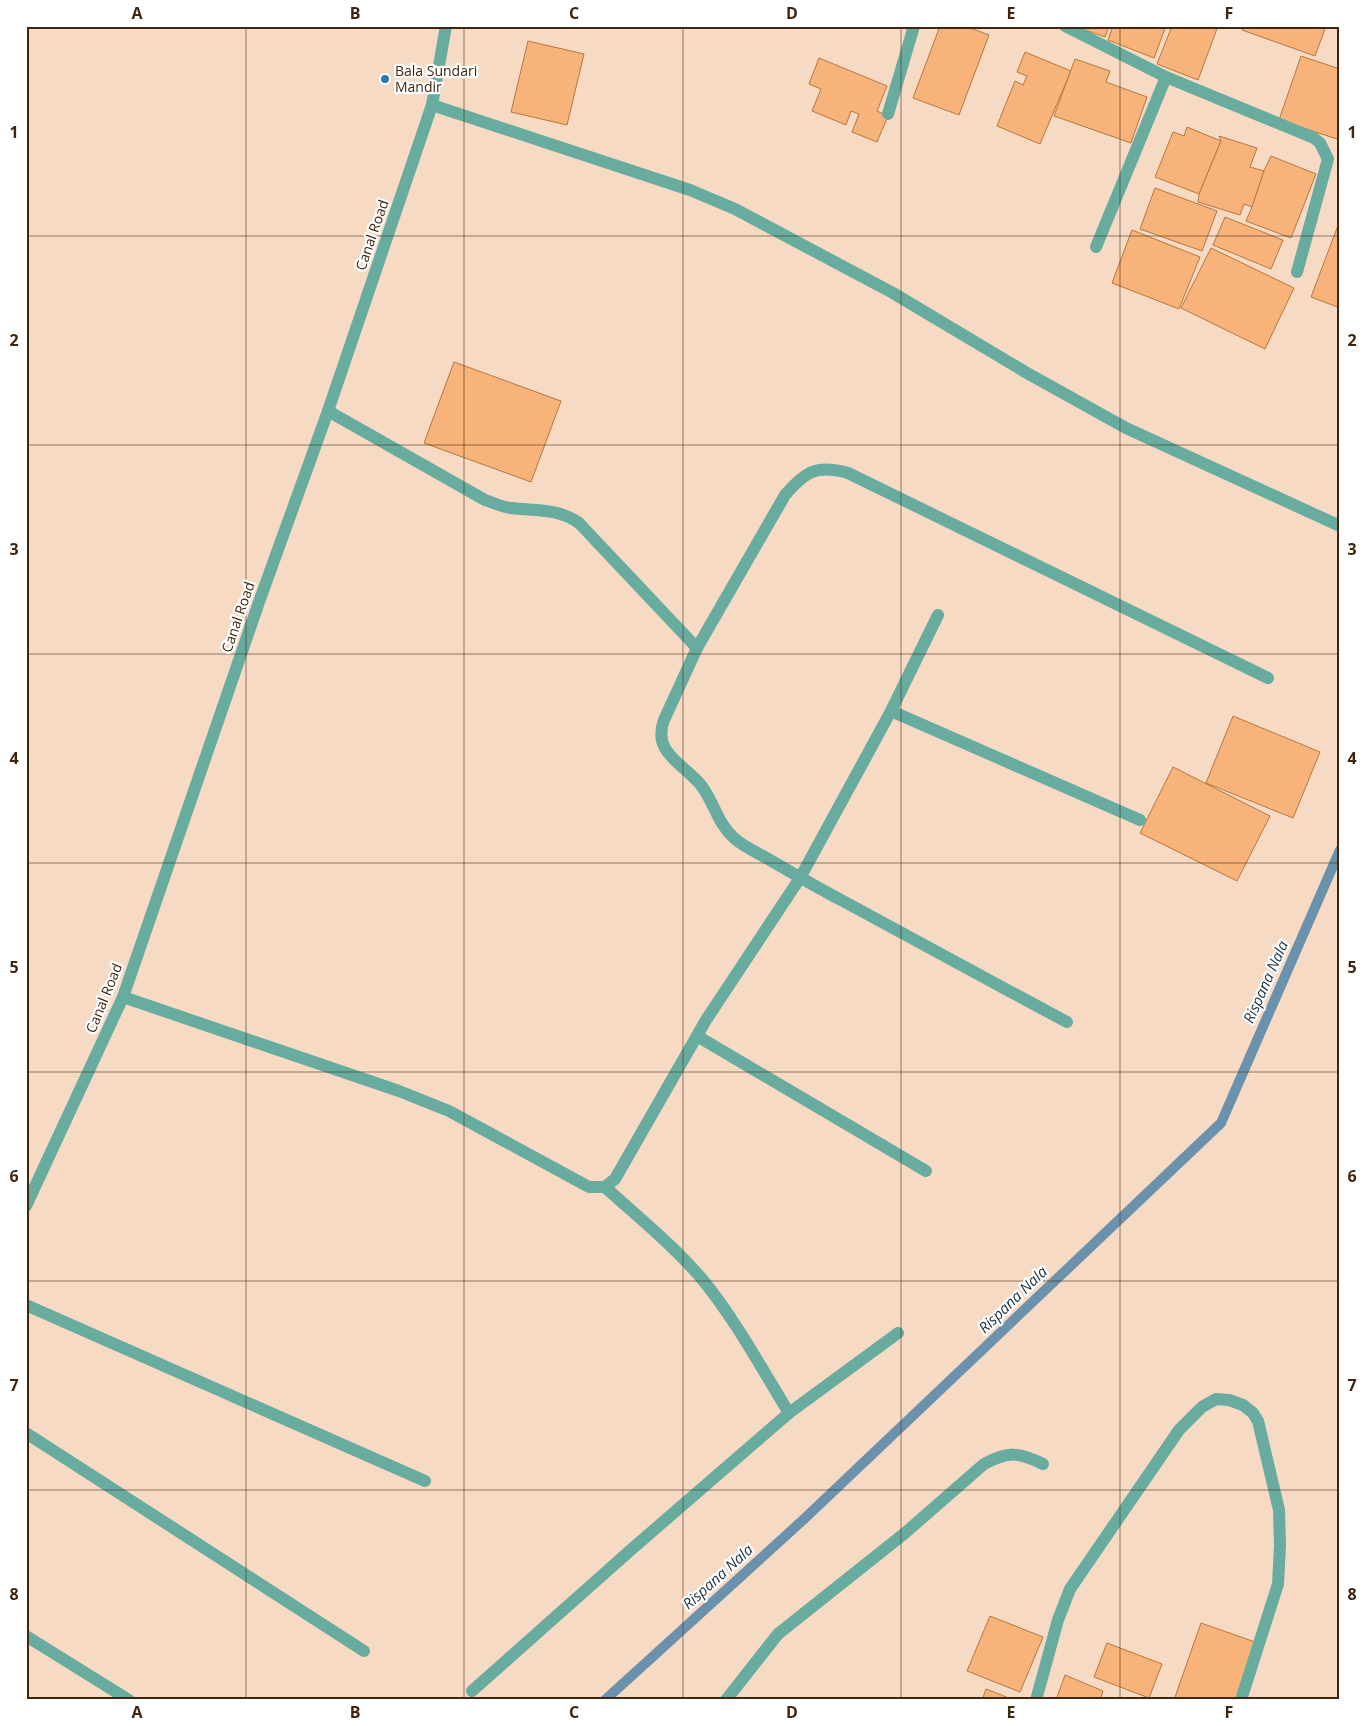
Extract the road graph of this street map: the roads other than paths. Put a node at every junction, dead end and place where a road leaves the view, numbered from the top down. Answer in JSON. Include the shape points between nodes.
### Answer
{"nodes":[{"id":1,"x":446,"y":26,"type":"edge"},
{"id":2,"x":914,"y":26,"type":"edge"},
{"id":3,"x":1065,"y":26,"type":"edge"},
{"id":4,"x":1166,"y":77,"type":"junction"},
{"id":5,"x":432,"y":105,"type":"junction"},
{"id":6,"x":888,"y":114,"type":"dead end"},
{"id":7,"x":1096,"y":247,"type":"dead end"},
{"id":8,"x":1297,"y":272,"type":"dead end"},
{"id":9,"x":328,"y":411,"type":"junction"},
{"id":10,"x":1340,"y":526,"type":"edge"},
{"id":11,"x":938,"y":615,"type":"dead end"},
{"id":12,"x":697,"y":648,"type":"junction"},
{"id":13,"x":1268,"y":678,"type":"dead end"},
{"id":14,"x":891,"y":711,"type":"junction"},
{"id":15,"x":1140,"y":820,"type":"dead end"},
{"id":16,"x":800,"y":878,"type":"junction"},
{"id":17,"x":123,"y":997,"type":"junction"},
{"id":18,"x":1067,"y":1022,"type":"dead end"},
{"id":19,"x":697,"y":1036,"type":"junction"},
{"id":20,"x":926,"y":1171,"type":"dead end"},
{"id":21,"x":605,"y":1187,"type":"junction"},
{"id":22,"x":26,"y":1206,"type":"edge"},
{"id":23,"x":26,"y":1305,"type":"edge"},
{"id":24,"x":898,"y":1333,"type":"dead end"},
{"id":25,"x":789,"y":1414,"type":"junction"},
{"id":26,"x":26,"y":1433,"type":"edge"},
{"id":27,"x":1043,"y":1464,"type":"dead end"},
{"id":28,"x":425,"y":1481,"type":"dead end"},
{"id":29,"x":26,"y":1636,"type":"edge"},
{"id":30,"x":364,"y":1651,"type":"dead end"},
{"id":31,"x":472,"y":1691,"type":"dead end"},
{"id":32,"x":129,"y":1700,"type":"edge"},
{"id":33,"x":726,"y":1700,"type":"edge"},
{"id":34,"x":1036,"y":1700,"type":"edge"},
{"id":35,"x":1241,"y":1700,"type":"edge"}],
"edges":[{"from":1,"to":5,"type":"street","name":"Canal Road"},
{"from":2,"to":6,"type":"street"},
{"from":3,"to":4,"type":"street"},
{"from":4,"to":7,"type":"street"},
{"from":4,"to":8,"type":"street","via":[[1314,138],[1320,144],[1328,159]]},
{"from":5,"to":9,"type":"street","name":"Canal Road"},
{"from":5,"to":10,"type":"street","via":[[690,190],[735,209],[893,294],[1126,428]]},
{"from":9,"to":12,"type":"street","via":[[485,500],[510,508],[554,512],[570,517]]},
{"from":9,"to":17,"type":"street","name":"Canal Road"},
{"from":11,"to":14,"type":"street"},
{"from":12,"to":13,"type":"street","via":[[785,495],[809,473],[837,470]]},
{"from":12,"to":16,"type":"street","via":[[661,729],[663,748],[700,784],[717,816],[735,839]]},
{"from":14,"to":15,"type":"street"},
{"from":14,"to":16,"type":"street"},
{"from":16,"to":18,"type":"street"},
{"from":16,"to":19,"type":"street"},
{"from":17,"to":21,"type":"street","via":[[399,1091],[449,1111],[589,1187]]},
{"from":17,"to":22,"type":"street","name":"Canal Road"},
{"from":19,"to":20,"type":"street"},
{"from":19,"to":21,"type":"street","via":[[615,1179]]},
{"from":21,"to":25,"type":"street","via":[[677,1251],[703,1281]]},
{"from":23,"to":28,"type":"street"},
{"from":24,"to":25,"type":"street"},
{"from":25,"to":31,"type":"street"},
{"from":26,"to":30,"type":"street"},
{"from":27,"to":33,"type":"street","via":[[1012,1453],[984,1464],[905,1533],[778,1634]]},
{"from":29,"to":32,"type":"street"},
{"from":34,"to":35,"type":"street","via":[[1070,1589],[1179,1430],[1202,1407],[1216,1399],[1243,1405],[1258,1420],[1278,1510],[1278,1584]]}]}
